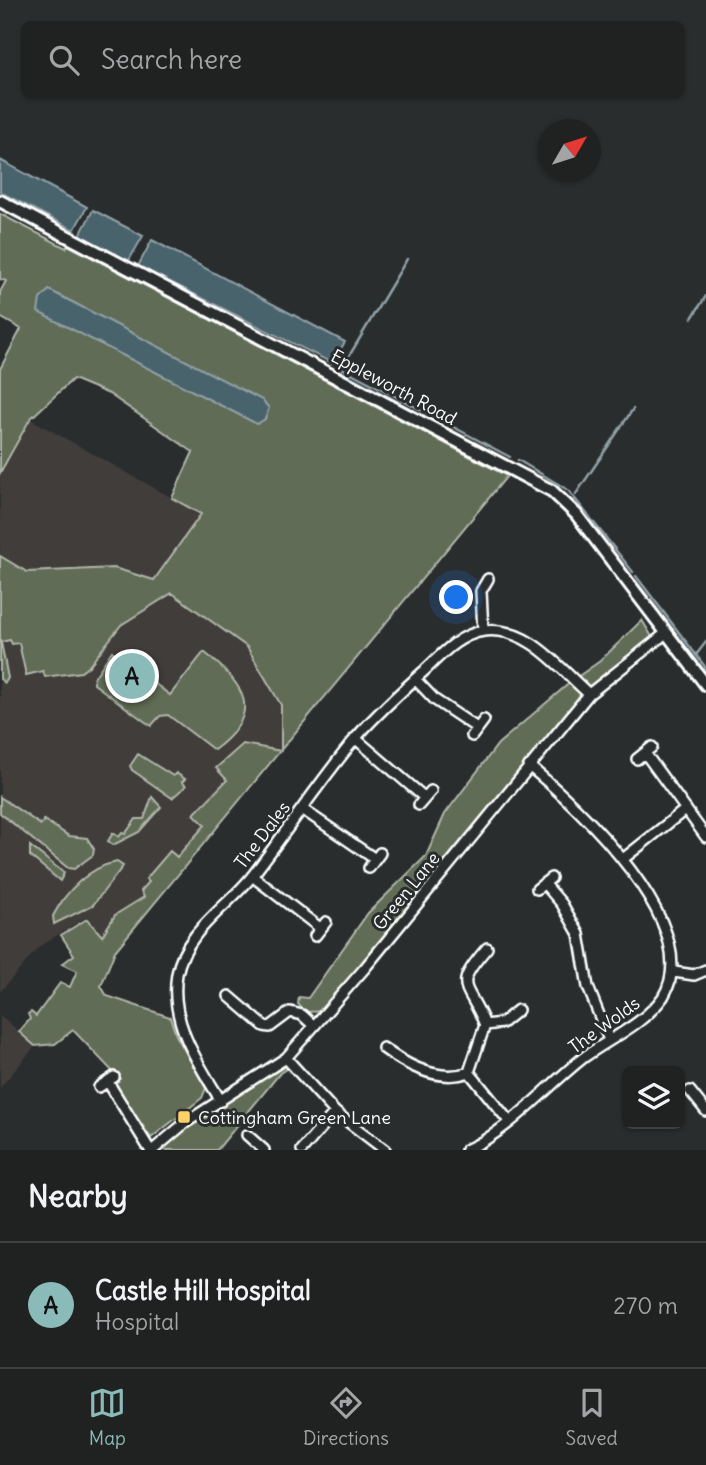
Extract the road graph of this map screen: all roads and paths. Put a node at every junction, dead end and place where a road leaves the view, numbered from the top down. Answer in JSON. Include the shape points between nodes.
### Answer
{"nodes":[{"id":1,"x":0,"y":201,"type":"edge"},
{"id":2,"x":488,"y":579,"type":"dead end"},
{"id":3,"x":483,"y":631,"type":"junction"},
{"id":4,"x":666,"y":634,"type":"junction"},
{"id":5,"x":415,"y":679,"type":"junction"},
{"id":6,"x":706,"y":685,"type":"edge"},
{"id":7,"x":589,"y":694,"type":"junction"},
{"id":8,"x":478,"y":728,"type":"dead end"},
{"id":9,"x":355,"y":738,"type":"junction"},
{"id":10,"x":645,"y":753,"type":"dead end"},
{"id":11,"x":529,"y":766,"type":"junction"},
{"id":12,"x":425,"y":798,"type":"dead end"},
{"id":13,"x":302,"y":809,"type":"junction"},
{"id":14,"x":686,"y":809,"type":"junction"},
{"id":15,"x":706,"y":837,"type":"edge"},
{"id":16,"x":623,"y":859,"type":"junction"},
{"id":17,"x":369,"y":868,"type":"dead end"},
{"id":18,"x":252,"y":876,"type":"junction"},
{"id":19,"x":544,"y":883,"type":"dead end"},
{"id":20,"x":320,"y":929,"type":"dead end"},
{"id":21,"x":482,"y":950,"type":"dead end"},
{"id":22,"x":706,"y":970,"type":"edge"},
{"id":23,"x":674,"y":972,"type":"junction"},
{"id":24,"x":229,"y":996,"type":"dead end"},
{"id":25,"x":518,"y":1010,"type":"dead end"},
{"id":26,"x":314,"y":1026,"type":"junction"},
{"id":27,"x":485,"y":1026,"type":"junction"},
{"id":28,"x":609,"y":1040,"type":"junction"},
{"id":29,"x":383,"y":1047,"type":"dead end"},
{"id":30,"x":286,"y":1058,"type":"junction"},
{"id":31,"x":469,"y":1072,"type":"junction"},
{"id":32,"x":107,"y":1082,"type":"dead end"},
{"id":33,"x":690,"y":1091,"type":"dead end"},
{"id":34,"x":221,"y":1101,"type":"junction"},
{"id":35,"x":335,"y":1111,"type":"junction"},
{"id":36,"x":706,"y":1111,"type":"edge"},
{"id":37,"x":508,"y":1120,"type":"junction"},
{"id":38,"x":247,"y":1135,"type":"dead end"},
{"id":39,"x":151,"y":1150,"type":"edge"},
{"id":40,"x":264,"y":1150,"type":"edge"},
{"id":41,"x":302,"y":1150,"type":"edge"},
{"id":42,"x":385,"y":1150,"type":"edge"},
{"id":43,"x":466,"y":1150,"type":"edge"}],
"edges":[{"from":1,"to":4,"type":"street","name":"Eppleworth Road","via":[[552,491],[576,514]]},
{"from":2,"to":3,"type":"street","via":[[481,591]]},
{"from":3,"to":5,"type":"street","name":"The Dales","via":[[454,643]]},
{"from":3,"to":7,"type":"street","via":[[524,639],[541,648]]},
{"from":4,"to":6,"type":"street","name":"Eppleworth Road"},
{"from":4,"to":7,"type":"street","name":"Green Lane"},
{"from":5,"to":8,"type":"street","via":[[435,700]]},
{"from":5,"to":9,"type":"street","name":"The Dales"},
{"from":7,"to":11,"type":"street","name":"Green Lane"},
{"from":9,"to":12,"type":"street"},
{"from":9,"to":13,"type":"street","name":"The Dales"},
{"from":10,"to":14,"type":"street"},
{"from":11,"to":16,"type":"street","via":[[594,822]]},
{"from":11,"to":26,"type":"street","name":"Green Lane"},
{"from":13,"to":17,"type":"street","via":[[378,856]]},
{"from":13,"to":18,"type":"street","name":"The Dales"},
{"from":14,"to":15,"type":"street"},
{"from":14,"to":16,"type":"street"},
{"from":16,"to":23,"type":"street","via":[[663,914],[673,940]]},
{"from":18,"to":20,"type":"street"},
{"from":18,"to":34,"type":"street","name":"The Dales","via":[[202,926],[186,949],[177,974],[182,1032]]},
{"from":19,"to":28,"type":"street","via":[[579,934],[588,987]]},
{"from":21,"to":27,"type":"street","via":[[464,976]]},
{"from":22,"to":23,"type":"street","via":[[694,975]]},
{"from":23,"to":28,"type":"street","name":"The Wolds","via":[[665,995],[653,1009]]},
{"from":24,"to":26,"type":"street","via":[[264,1026],[270,1027],[290,1012]]},
{"from":25,"to":27,"type":"street","via":[[502,1023]]},
{"from":26,"to":30,"type":"street","name":"Green Lane"},
{"from":27,"to":31,"type":"street"},
{"from":28,"to":37,"type":"street","name":"The Wolds"},
{"from":29,"to":31,"type":"street","via":[[420,1071]]},
{"from":30,"to":34,"type":"street","name":"Green Lane"},
{"from":30,"to":35,"type":"street"},
{"from":31,"to":37,"type":"street"},
{"from":32,"to":39,"type":"street"},
{"from":33,"to":36,"type":"street"},
{"from":34,"to":39,"type":"street","name":"Green Lane"},
{"from":35,"to":41,"type":"street"},
{"from":35,"to":42,"type":"street"},
{"from":37,"to":43,"type":"street","name":"The Wolds"},
{"from":38,"to":40,"type":"street"}]}
